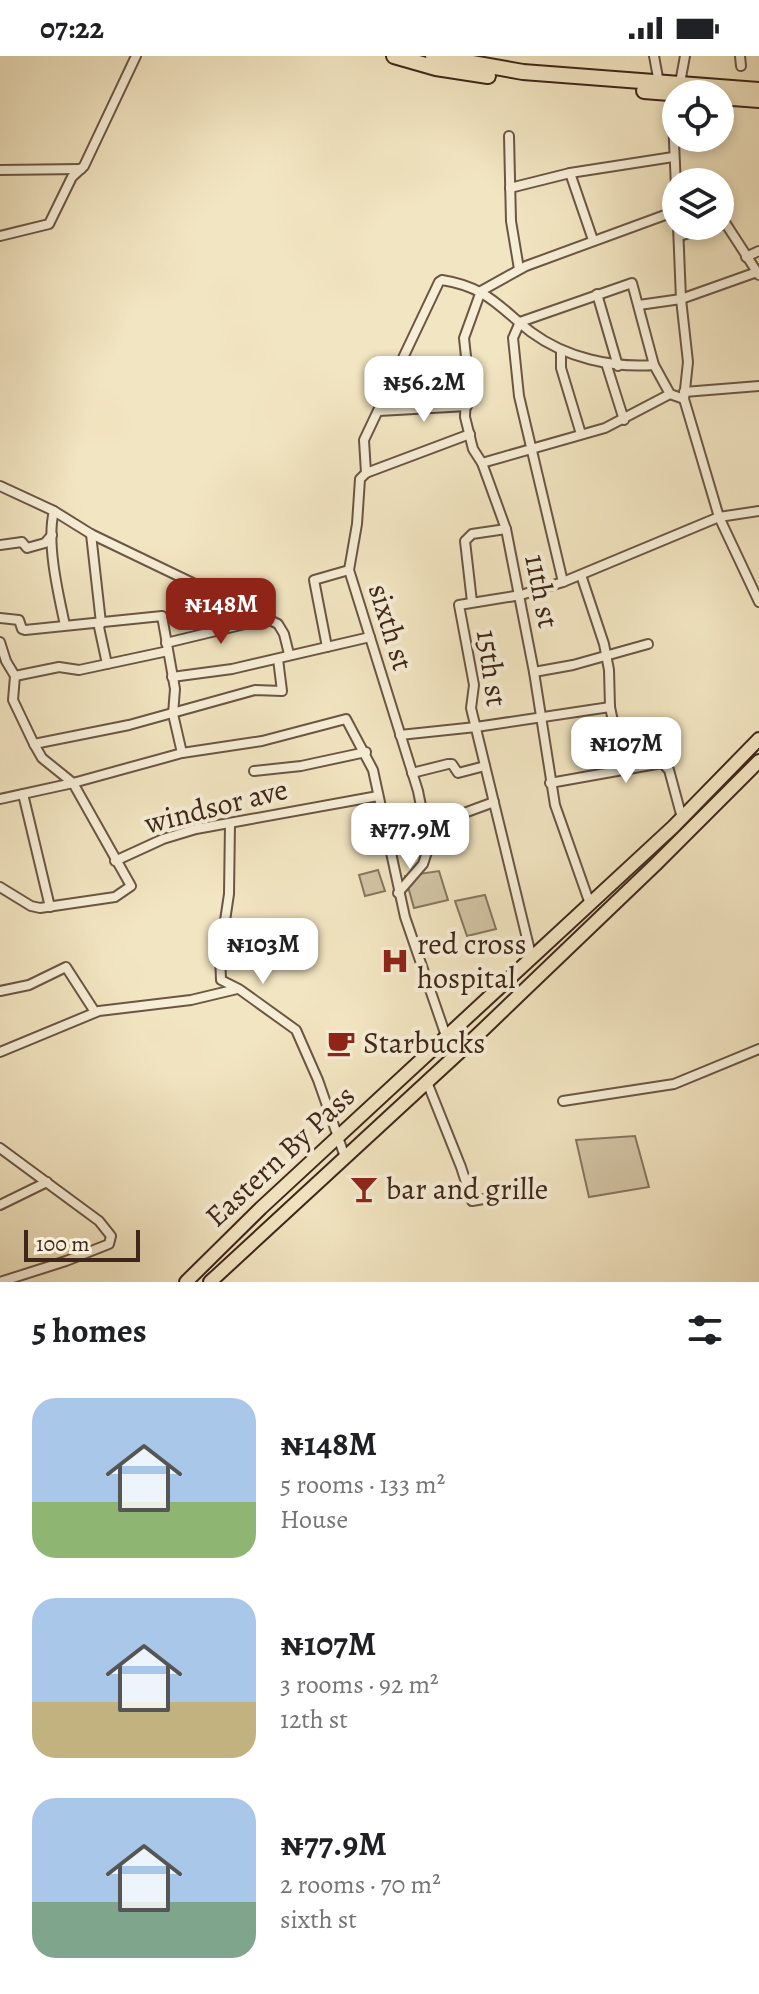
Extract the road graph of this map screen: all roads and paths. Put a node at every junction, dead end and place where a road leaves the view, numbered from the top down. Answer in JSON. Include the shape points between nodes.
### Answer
{"nodes":[{"id":1,"x":136,"y":56,"type":"edge"},
{"id":2,"x":394,"y":56,"type":"edge"},
{"id":3,"x":433,"y":56,"type":"edge"},
{"id":4,"x":654,"y":56,"type":"edge"},
{"id":5,"x":685,"y":56,"type":"edge"},
{"id":6,"x":740,"y":56,"type":"edge"},
{"id":7,"x":741,"y":66,"type":"dead end"},
{"id":8,"x":682,"y":80,"type":"edge"},
{"id":9,"x":659,"y":83,"type":"junction"},
{"id":10,"x":662,"y":84,"type":"edge"},
{"id":11,"x":662,"y":88,"type":"edge"},
{"id":12,"x":734,"y":90,"type":"edge"},
{"id":13,"x":759,"y":90,"type":"edge"},
{"id":14,"x":734,"y":98,"type":"edge"},
{"id":15,"x":759,"y":100,"type":"edge"},
{"id":16,"x":509,"y":136,"type":"dead end"},
{"id":17,"x":673,"y":152,"type":"edge"},
{"id":18,"x":673,"y":157,"type":"junction"},
{"id":19,"x":674,"y":168,"type":"edge"},
{"id":20,"x":81,"y":169,"type":"junction"},
{"id":21,"x":0,"y":170,"type":"edge"},
{"id":22,"x":570,"y":173,"type":"junction"},
{"id":23,"x":510,"y":188,"type":"junction"},
{"id":24,"x":662,"y":216,"type":"edge"},
{"id":25,"x":0,"y":236,"type":"edge"},
{"id":26,"x":734,"y":237,"type":"edge"},
{"id":27,"x":593,"y":240,"type":"junction"},
{"id":28,"x":679,"y":240,"type":"edge"},
{"id":29,"x":759,"y":251,"type":"edge"},
{"id":30,"x":746,"y":257,"type":"junction"},
{"id":31,"x":519,"y":269,"type":"junction"},
{"id":32,"x":758,"y":274,"type":"edge"},
{"id":33,"x":481,"y":291,"type":"junction"},
{"id":34,"x":597,"y":294,"type":"junction"},
{"id":35,"x":681,"y":299,"type":"junction"},
{"id":36,"x":639,"y":305,"type":"junction"},
{"id":37,"x":520,"y":322,"type":"junction"},
{"id":38,"x":561,"y":351,"type":"junction"},
{"id":39,"x":606,"y":363,"type":"junction"},
{"id":40,"x":654,"y":365,"type":"junction"},
{"id":41,"x":618,"y":366,"type":"junction"},
{"id":42,"x":759,"y":386,"type":"edge"},
{"id":43,"x":670,"y":394,"type":"junction"},
{"id":44,"x":684,"y":395,"type":"junction"},
{"id":45,"x":467,"y":406,"type":"junction"},
{"id":46,"x":379,"y":411,"type":"junction"},
{"id":47,"x":624,"y":420,"type":"junction"},
{"id":48,"x":470,"y":434,"type":"junction"},
{"id":49,"x":581,"y":434,"type":"junction"},
{"id":50,"x":531,"y":449,"type":"junction"},
{"id":51,"x":482,"y":463,"type":"junction"},
{"id":52,"x":366,"y":473,"type":"junction"},
{"id":53,"x":0,"y":486,"type":"edge"},
{"id":54,"x":54,"y":511,"type":"junction"},
{"id":55,"x":759,"y":511,"type":"edge"},
{"id":56,"x":719,"y":517,"type":"junction"},
{"id":57,"x":506,"y":529,"type":"junction"},
{"id":58,"x":91,"y":534,"type":"junction"},
{"id":59,"x":52,"y":535,"type":"junction"},
{"id":60,"x":0,"y":545,"type":"edge"},
{"id":61,"x":349,"y":570,"type":"junction"},
{"id":62,"x":581,"y":575,"type":"junction"},
{"id":63,"x":563,"y":582,"type":"junction"},
{"id":64,"x":518,"y":595,"type":"junction"},
{"id":65,"x":472,"y":602,"type":"junction"},
{"id":66,"x":759,"y":602,"type":"edge"},
{"id":67,"x":259,"y":615,"type":"junction"},
{"id":68,"x":0,"y":618,"type":"edge"},
{"id":69,"x":101,"y":623,"type":"junction"},
{"id":70,"x":65,"y":625,"type":"junction"},
{"id":71,"x":370,"y":637,"type":"junction"},
{"id":72,"x":0,"y":642,"type":"edge"},
{"id":73,"x":648,"y":644,"type":"dead end"},
{"id":74,"x":167,"y":647,"type":"junction"},
{"id":75,"x":327,"y":647,"type":"junction"},
{"id":76,"x":289,"y":654,"type":"junction"},
{"id":77,"x":606,"y":654,"type":"junction"},
{"id":78,"x":278,"y":659,"type":"junction"},
{"id":79,"x":3,"y":662,"type":"edge"},
{"id":80,"x":107,"y":664,"type":"junction"},
{"id":81,"x":534,"y":672,"type":"junction"},
{"id":82,"x":15,"y":676,"type":"junction"},
{"id":83,"x":172,"y":677,"type":"junction"},
{"id":84,"x":610,"y":707,"type":"junction"},
{"id":85,"x":173,"y":714,"type":"junction"},
{"id":86,"x":542,"y":716,"type":"junction"},
{"id":87,"x":476,"y":727,"type":"junction"},
{"id":88,"x":400,"y":735,"type":"junction"},
{"id":89,"x":759,"y":739,"type":"edge"},
{"id":90,"x":34,"y":744,"type":"junction"},
{"id":91,"x":366,"y":752,"type":"junction"},
{"id":92,"x":182,"y":753,"type":"junction"},
{"id":93,"x":759,"y":761,"type":"edge"},
{"id":94,"x":485,"y":766,"type":"junction"},
{"id":95,"x":623,"y":769,"type":"junction"},
{"id":96,"x":254,"y":771,"type":"dead end"},
{"id":97,"x":412,"y":773,"type":"junction"},
{"id":98,"x":73,"y":783,"type":"junction"},
{"id":99,"x":550,"y":783,"type":"junction"},
{"id":100,"x":23,"y":794,"type":"junction"},
{"id":101,"x":378,"y":796,"type":"junction"},
{"id":102,"x":0,"y":799,"type":"edge"},
{"id":103,"x":494,"y":802,"type":"junction"},
{"id":104,"x":682,"y":818,"type":"junction"},
{"id":105,"x":230,"y":824,"type":"junction"},
{"id":106,"x":426,"y":827,"type":"junction"},
{"id":107,"x":388,"y":837,"type":"junction"},
{"id":108,"x":115,"y":861,"type":"junction"},
{"id":109,"x":0,"y":887,"type":"edge"},
{"id":110,"x":398,"y":893,"type":"junction"},
{"id":111,"x":590,"y":904,"type":"junction"},
{"id":112,"x":50,"y":907,"type":"junction"},
{"id":113,"x":532,"y":959,"type":"junction"},
{"id":114,"x":239,"y":989,"type":"junction"},
{"id":115,"x":0,"y":991,"type":"edge"},
{"id":116,"x":95,"y":1012,"type":"junction"},
{"id":117,"x":446,"y":1036,"type":"junction"},
{"id":118,"x":759,"y":1049,"type":"edge"},
{"id":119,"x":0,"y":1052,"type":"edge"},
{"id":120,"x":427,"y":1082,"type":"junction"},
{"id":121,"x":563,"y":1101,"type":"dead end"},
{"id":122,"x":338,"y":1138,"type":"junction"},
{"id":123,"x":0,"y":1148,"type":"edge"},
{"id":124,"x":345,"y":1157,"type":"junction"},
{"id":125,"x":47,"y":1182,"type":"junction"},
{"id":126,"x":519,"y":1193,"type":"dead end"},
{"id":127,"x":0,"y":1205,"type":"edge"},
{"id":128,"x":0,"y":1282,"type":"edge"},
{"id":129,"x":186,"y":1282,"type":"edge"},
{"id":130,"x":210,"y":1282,"type":"edge"}],
"edges":[{"from":1,"to":20,"type":"street"},
{"from":2,"to":11,"type":"highway","via":[[536,82]]},
{"from":3,"to":9,"type":"highway","via":[[523,72]]},
{"from":4,"to":9,"type":"street"},
{"from":5,"to":8,"type":"street"},
{"from":6,"to":7,"type":"street"},
{"from":9,"to":10,"type":"highway"},
{"from":12,"to":13,"type":"highway"},
{"from":14,"to":15,"type":"highway"},
{"from":16,"to":23,"type":"street"},
{"from":17,"to":18,"type":"street"},
{"from":18,"to":19,"type":"street"},
{"from":18,"to":22,"type":"street"},
{"from":20,"to":21,"type":"street"},
{"from":20,"to":25,"type":"street","via":[[49,224]]},
{"from":22,"to":23,"type":"street"},
{"from":22,"to":27,"type":"street"},
{"from":23,"to":31,"type":"street"},
{"from":24,"to":27,"type":"street"},
{"from":26,"to":30,"type":"street"},
{"from":27,"to":31,"type":"street"},
{"from":28,"to":35,"type":"street"},
{"from":29,"to":30,"type":"street"},
{"from":30,"to":32,"type":"street"},
{"from":31,"to":33,"type":"street"},
{"from":32,"to":35,"type":"street"},
{"from":33,"to":37,"type":"street"},
{"from":33,"to":45,"type":"street","name":"11th st","via":[[464,338]]},
{"from":33,"to":46,"type":"street","name":"sixth st","via":[[439,282]]},
{"from":34,"to":36,"type":"street","via":[[632,283]]},
{"from":34,"to":37,"type":"street"},
{"from":34,"to":41,"type":"street"},
{"from":35,"to":36,"type":"street"},
{"from":35,"to":44,"type":"street","via":[[688,362]]},
{"from":36,"to":40,"type":"street"},
{"from":37,"to":38,"type":"street"},
{"from":37,"to":50,"type":"street","via":[[513,338]]},
{"from":38,"to":39,"type":"street"},
{"from":38,"to":49,"type":"street"},
{"from":39,"to":41,"type":"street"},
{"from":39,"to":47,"type":"street"},
{"from":40,"to":41,"type":"street"},
{"from":40,"to":43,"type":"street"},
{"from":42,"to":44,"type":"street"},
{"from":43,"to":44,"type":"street"},
{"from":43,"to":47,"type":"street"},
{"from":44,"to":56,"type":"street"},
{"from":45,"to":46,"type":"street"},
{"from":45,"to":48,"type":"street","name":"11th st"},
{"from":46,"to":52,"type":"street","name":"sixth st","via":[[364,440]]},
{"from":47,"to":49,"type":"street"},
{"from":48,"to":51,"type":"street","name":"11th st"},
{"from":48,"to":52,"type":"street"},
{"from":49,"to":50,"type":"street"},
{"from":50,"to":51,"type":"street"},
{"from":50,"to":63,"type":"street"},
{"from":51,"to":57,"type":"street","name":"11th st"},
{"from":52,"to":61,"type":"street","name":"sixth st","via":[[360,479]]},
{"from":53,"to":54,"type":"street"},
{"from":54,"to":58,"type":"street"},
{"from":54,"to":59,"type":"street"},
{"from":55,"to":56,"type":"street","name":"15th st"},
{"from":56,"to":62,"type":"street","name":"15th st"},
{"from":56,"to":66,"type":"street"},
{"from":57,"to":64,"type":"street","name":"11th st"},
{"from":57,"to":65,"type":"street","via":[[472,534],[465,541]]},
{"from":58,"to":67,"type":"street"},
{"from":58,"to":69,"type":"street"},
{"from":59,"to":60,"type":"street","via":[[27,548],[22,542]]},
{"from":59,"to":70,"type":"street"},
{"from":61,"to":71,"type":"street","name":"sixth st"},
{"from":61,"to":75,"type":"street","via":[[313,582]]},
{"from":62,"to":63,"type":"street","name":"15th st"},
{"from":62,"to":77,"type":"street"},
{"from":63,"to":64,"type":"street","name":"15th st"},
{"from":64,"to":65,"type":"street","name":"15th st"},
{"from":64,"to":81,"type":"street","name":"11th st"},
{"from":65,"to":87,"type":"street","name":"15th st","via":[[458,609],[474,685],[471,708]]},
{"from":67,"to":74,"type":"street","via":[[249,623]]},
{"from":67,"to":76,"type":"street","via":[[278,624]]},
{"from":68,"to":70,"type":"street","via":[[19,620],[23,630]]},
{"from":69,"to":70,"type":"street"},
{"from":69,"to":74,"type":"street","via":[[162,616]]},
{"from":69,"to":80,"type":"street"},
{"from":71,"to":75,"type":"street"},
{"from":71,"to":88,"type":"street","name":"sixth st"},
{"from":72,"to":79,"type":"street"},
{"from":73,"to":77,"type":"street"},
{"from":74,"to":80,"type":"street"},
{"from":74,"to":83,"type":"street"},
{"from":75,"to":76,"type":"street"},
{"from":76,"to":78,"type":"street"},
{"from":77,"to":81,"type":"street"},
{"from":77,"to":84,"type":"street"},
{"from":78,"to":83,"type":"street"},
{"from":78,"to":85,"type":"street","via":[[282,691],[255,690]]},
{"from":79,"to":82,"type":"street"},
{"from":80,"to":82,"type":"street"},
{"from":81,"to":86,"type":"street","name":"11th st"},
{"from":82,"to":90,"type":"street","via":[[13,700]]},
{"from":83,"to":85,"type":"street"},
{"from":84,"to":86,"type":"street"},
{"from":84,"to":95,"type":"street"},
{"from":85,"to":90,"type":"street"},
{"from":85,"to":92,"type":"street"},
{"from":86,"to":87,"type":"street"},
{"from":86,"to":99,"type":"street","name":"11th st"},
{"from":87,"to":88,"type":"street"},
{"from":87,"to":94,"type":"street","name":"15th st"},
{"from":88,"to":97,"type":"street","name":"sixth st"},
{"from":89,"to":104,"type":"main road","name":"Eastern By Pass"},
{"from":90,"to":98,"type":"street","via":[[42,758]]},
{"from":91,"to":92,"type":"street","via":[[346,719],[262,741]]},
{"from":91,"to":96,"type":"street"},
{"from":91,"to":101,"type":"street"},
{"from":92,"to":98,"type":"street"},
{"from":93,"to":120,"type":"main road","name":"Eastern By Pass"},
{"from":94,"to":97,"type":"street","via":[[458,773],[448,764]]},
{"from":94,"to":103,"type":"street","name":"15th st"},
{"from":95,"to":99,"type":"street"},
{"from":95,"to":104,"type":"street","via":[[665,765]]},
{"from":97,"to":106,"type":"street","name":"sixth st"},
{"from":98,"to":100,"type":"street"},
{"from":98,"to":108,"type":"street"},
{"from":99,"to":111,"type":"street","name":"11th st"},
{"from":100,"to":102,"type":"street"},
{"from":100,"to":112,"type":"street"},
{"from":101,"to":105,"type":"street","name":"windsor ave"},
{"from":101,"to":107,"type":"street"},
{"from":103,"to":106,"type":"street"},
{"from":103,"to":113,"type":"street","name":"15th st"},
{"from":104,"to":111,"type":"main road","name":"Eastern By Pass"},
{"from":105,"to":108,"type":"street","name":"windsor ave","via":[[163,839]]},
{"from":105,"to":114,"type":"street","via":[[229,894],[219,971],[221,980]]},
{"from":106,"to":107,"type":"street"},
{"from":106,"to":110,"type":"street","name":"sixth st","via":[[428,856]]},
{"from":107,"to":110,"type":"street"},
{"from":108,"to":112,"type":"street","via":[[131,886],[119,895]]},
{"from":109,"to":112,"type":"street","via":[[31,906]]},
{"from":110,"to":117,"type":"street"},
{"from":111,"to":113,"type":"main road","name":"Eastern By Pass"},
{"from":113,"to":117,"type":"main road","name":"Eastern By Pass"},
{"from":114,"to":116,"type":"street"},
{"from":114,"to":122,"type":"street","via":[[296,1030]]},
{"from":115,"to":116,"type":"street","via":[[29,985],[66,967]]},
{"from":116,"to":119,"type":"street"},
{"from":117,"to":122,"type":"main road","name":"Eastern By Pass"},
{"from":118,"to":121,"type":"street","via":[[674,1084]]},
{"from":120,"to":124,"type":"main road","name":"Eastern By Pass"},
{"from":120,"to":126,"type":"street","via":[[472,1201]]},
{"from":122,"to":124,"type":"street"},
{"from":122,"to":129,"type":"main road","name":"Eastern By Pass"},
{"from":123,"to":125,"type":"street"},
{"from":124,"to":130,"type":"main road","name":"Eastern By Pass"},
{"from":125,"to":127,"type":"street"},
{"from":125,"to":128,"type":"street","via":[[99,1221],[111,1240]]}]}
